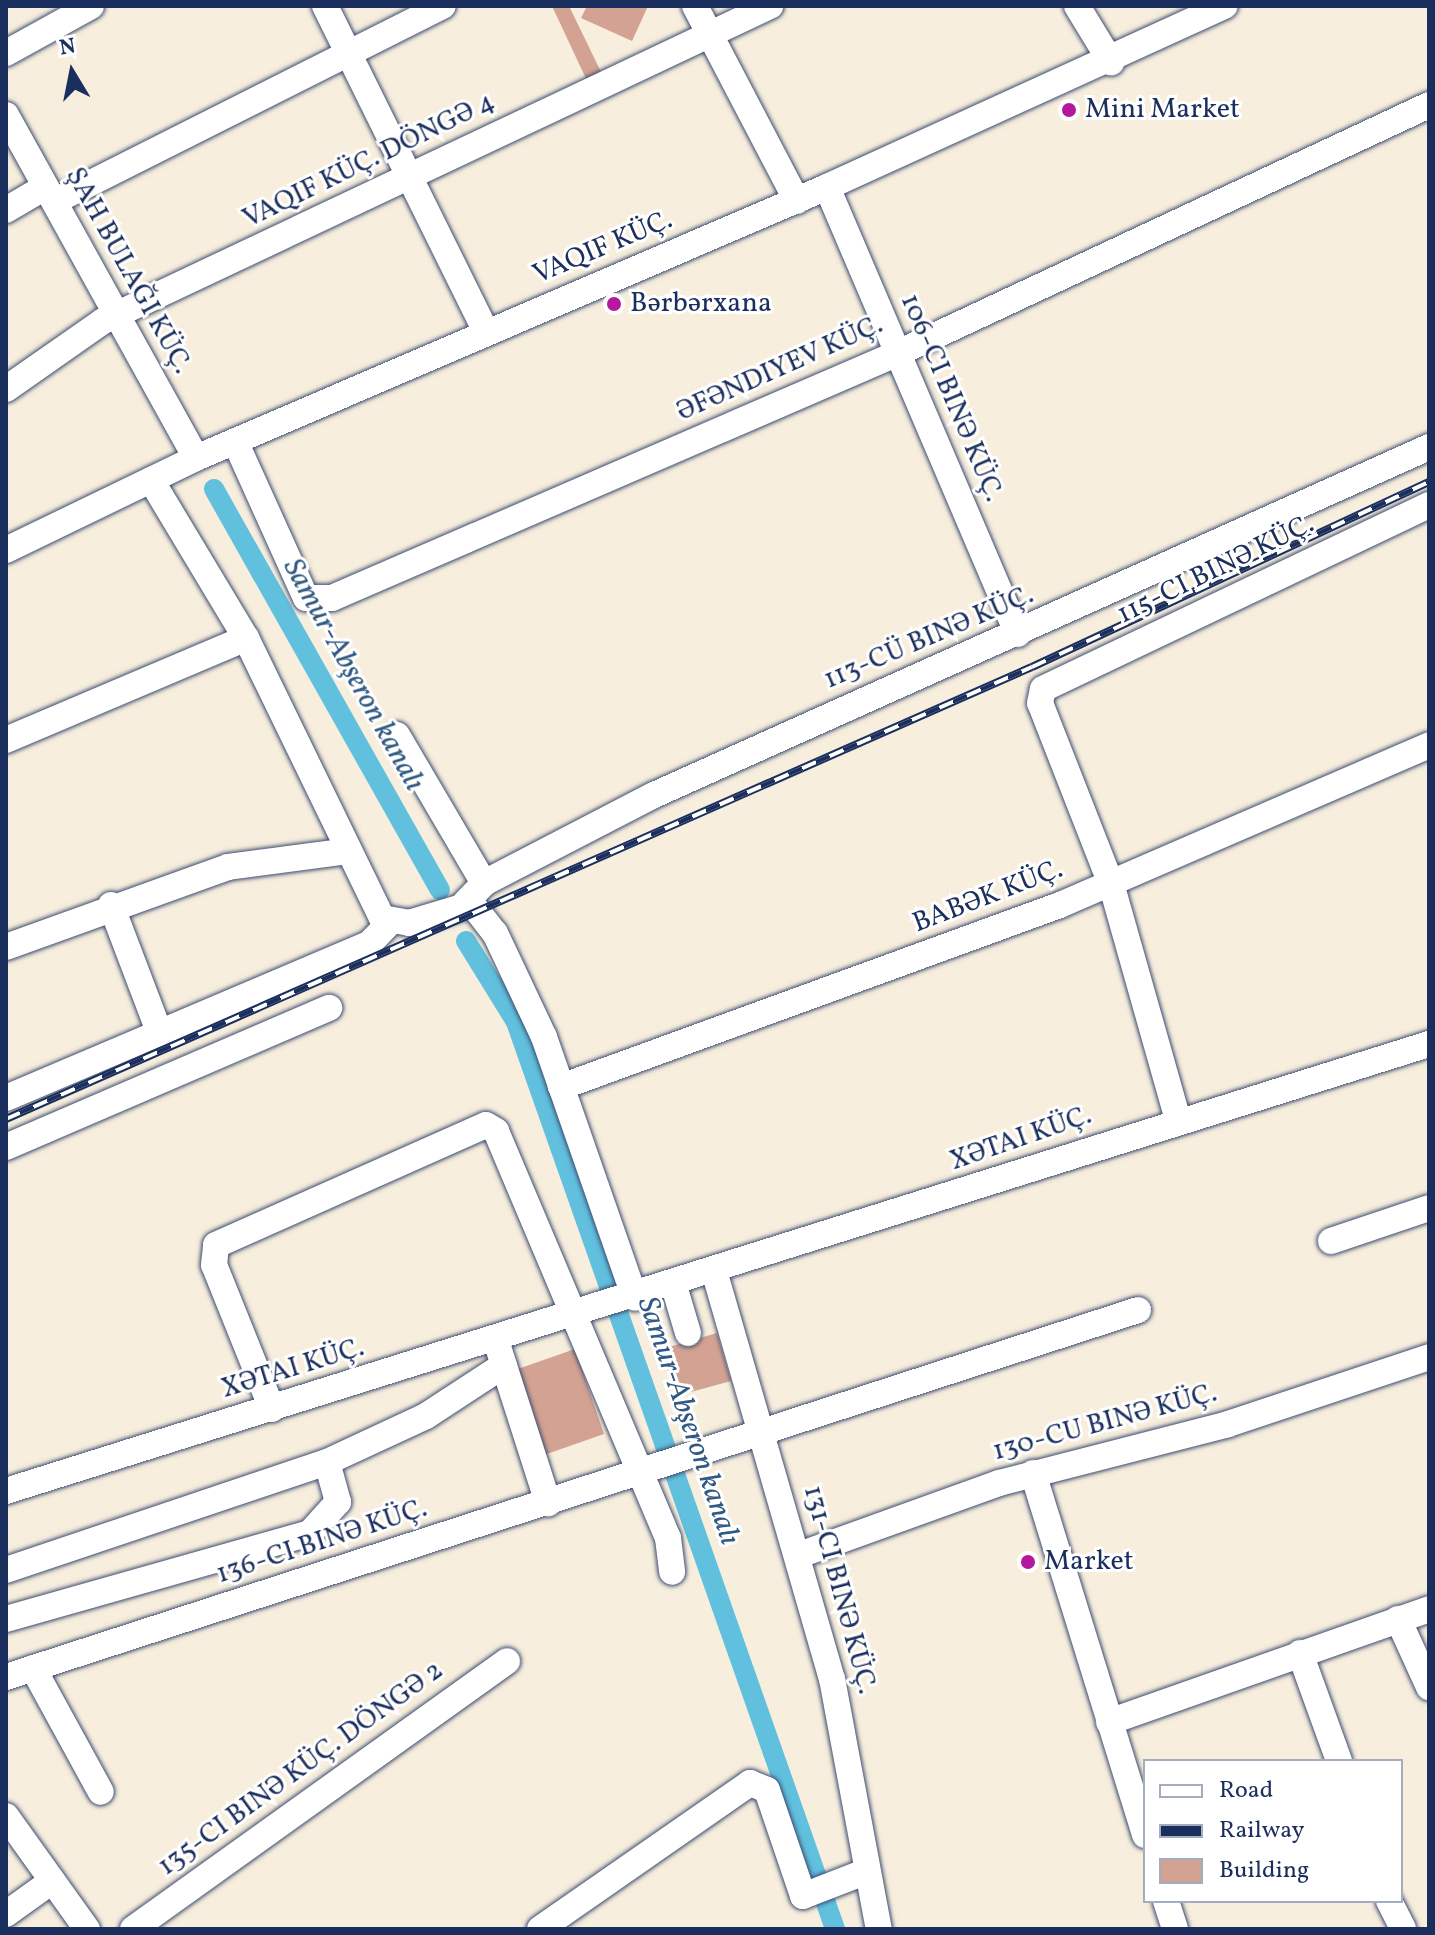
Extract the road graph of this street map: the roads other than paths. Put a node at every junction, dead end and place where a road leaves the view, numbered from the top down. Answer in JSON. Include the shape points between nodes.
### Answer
{"nodes":[{"id":1,"x":91,"y":6,"type":"edge"},
{"id":2,"x":325,"y":6,"type":"edge"},
{"id":3,"x":443,"y":6,"type":"edge"},
{"id":4,"x":695,"y":6,"type":"edge"},
{"id":5,"x":770,"y":6,"type":"edge"},
{"id":6,"x":1077,"y":6,"type":"edge"},
{"id":7,"x":1225,"y":6,"type":"edge"},
{"id":8,"x":710,"y":36,"type":"junction"},
{"id":9,"x":6,"y":53,"type":"edge"},
{"id":10,"x":350,"y":55,"type":"junction"},
{"id":11,"x":1111,"y":62,"type":"junction"},
{"id":12,"x":1429,"y":105,"type":"edge"},
{"id":13,"x":6,"y":115,"type":"edge"},
{"id":14,"x":411,"y":175,"type":"junction"},
{"id":15,"x":827,"y":187,"type":"junction"},
{"id":16,"x":50,"y":194,"type":"junction"},
{"id":17,"x":797,"y":201,"type":"junction"},
{"id":18,"x":6,"y":210,"type":"edge"},
{"id":19,"x":119,"y":315,"type":"junction"},
{"id":20,"x":486,"y":332,"type":"junction"},
{"id":21,"x":896,"y":354,"type":"junction"},
{"id":22,"x":6,"y":389,"type":"edge"},
{"id":23,"x":235,"y":441,"type":"junction"},
{"id":24,"x":1429,"y":447,"type":"edge"},
{"id":25,"x":196,"y":458,"type":"junction"},
{"id":26,"x":151,"y":480,"type":"junction"},
{"id":27,"x":1429,"y":505,"type":"edge"},
{"id":28,"x":6,"y":550,"type":"edge"},
{"id":29,"x":1018,"y":634,"type":"junction"},
{"id":30,"x":246,"y":638,"type":"junction"},
{"id":31,"x":397,"y":735,"type":"dead end"},
{"id":32,"x":6,"y":740,"type":"edge"},
{"id":33,"x":1429,"y":745,"type":"edge"},
{"id":34,"x":348,"y":851,"type":"junction"},
{"id":35,"x":484,"y":883,"type":"junction"},
{"id":36,"x":1111,"y":884,"type":"junction"},
{"id":37,"x":465,"y":903,"type":"junction"},
{"id":38,"x":111,"y":905,"type":"junction"},
{"id":39,"x":390,"y":922,"type":"junction"},
{"id":40,"x":6,"y":947,"type":"edge"},
{"id":41,"x":329,"y":1008,"type":"dead end"},
{"id":42,"x":158,"y":1029,"type":"junction"},
{"id":43,"x":1429,"y":1044,"type":"edge"},
{"id":44,"x":561,"y":1087,"type":"junction"},
{"id":45,"x":6,"y":1098,"type":"edge"},
{"id":46,"x":1178,"y":1120,"type":"junction"},
{"id":47,"x":6,"y":1147,"type":"edge"},
{"id":48,"x":1429,"y":1208,"type":"edge"},
{"id":49,"x":1331,"y":1241,"type":"dead end"},
{"id":50,"x":715,"y":1274,"type":"junction"},
{"id":51,"x":674,"y":1286,"type":"junction"},
{"id":52,"x":635,"y":1298,"type":"junction"},
{"id":53,"x":1138,"y":1310,"type":"dead end"},
{"id":54,"x":573,"y":1317,"type":"junction"},
{"id":55,"x":688,"y":1333,"type":"dead end"},
{"id":56,"x":496,"y":1339,"type":"junction"},
{"id":57,"x":1429,"y":1357,"type":"edge"},
{"id":58,"x":504,"y":1365,"type":"junction"},
{"id":59,"x":272,"y":1409,"type":"junction"},
{"id":60,"x":759,"y":1428,"type":"junction"},
{"id":61,"x":327,"y":1462,"type":"junction"},
{"id":62,"x":647,"y":1468,"type":"junction"},
{"id":63,"x":1033,"y":1473,"type":"junction"},
{"id":64,"x":6,"y":1491,"type":"edge"},
{"id":65,"x":548,"y":1503,"type":"junction"},
{"id":66,"x":799,"y":1555,"type":"junction"},
{"id":67,"x":6,"y":1570,"type":"edge"},
{"id":68,"x":672,"y":1572,"type":"dead end"},
{"id":69,"x":1429,"y":1609,"type":"edge"},
{"id":70,"x":6,"y":1619,"type":"edge"},
{"id":71,"x":1398,"y":1619,"type":"junction"},
{"id":72,"x":1300,"y":1653,"type":"junction"},
{"id":73,"x":507,"y":1661,"type":"dead end"},
{"id":74,"x":33,"y":1668,"type":"junction"},
{"id":75,"x":6,"y":1677,"type":"edge"},
{"id":76,"x":1429,"y":1687,"type":"edge"},
{"id":77,"x":1109,"y":1722,"type":"junction"},
{"id":78,"x":1338,"y":1759,"type":"edge"},
{"id":79,"x":101,"y":1792,"type":"dead end"},
{"id":80,"x":6,"y":1816,"type":"edge"},
{"id":81,"x":1143,"y":1829,"type":"edge"},
{"id":82,"x":865,"y":1872,"type":"junction"},
{"id":83,"x":52,"y":1881,"type":"junction"},
{"id":84,"x":1167,"y":1903,"type":"edge"},
{"id":85,"x":1390,"y":1903,"type":"edge"},
{"id":86,"x":6,"y":1914,"type":"edge"},
{"id":87,"x":87,"y":1929,"type":"edge"},
{"id":88,"x":133,"y":1929,"type":"edge"},
{"id":89,"x":540,"y":1929,"type":"edge"},
{"id":90,"x":879,"y":1929,"type":"edge"},
{"id":91,"x":1175,"y":1929,"type":"edge"},
{"id":92,"x":1403,"y":1929,"type":"edge"}],
"edges":[{"from":1,"to":9,"type":"street"},
{"from":2,"to":10,"type":"street"},
{"from":3,"to":10,"type":"street"},
{"from":4,"to":8,"type":"street"},
{"from":5,"to":8,"type":"street","name":"VAQIF KÜÇ. DÖNGƏ 4"},
{"from":6,"to":11,"type":"street"},
{"from":7,"to":11,"type":"street","name":"VAQIF KÜÇ."},
{"from":8,"to":14,"type":"street","name":"VAQIF KÜÇ. DÖNGƏ 4"},
{"from":8,"to":17,"type":"street"},
{"from":10,"to":14,"type":"street"},
{"from":10,"to":16,"type":"street"},
{"from":11,"to":15,"type":"street","name":"VAQIF KÜÇ."},
{"from":12,"to":21,"type":"street","name":"ƏFƏNDIYEV KÜÇ."},
{"from":13,"to":16,"type":"street"},
{"from":14,"to":19,"type":"street","name":"VAQIF KÜÇ. DÖNGƏ 4"},
{"from":14,"to":20,"type":"street"},
{"from":15,"to":17,"type":"street","name":"VAQIF KÜÇ."},
{"from":15,"to":21,"type":"street"},
{"from":16,"to":18,"type":"street"},
{"from":16,"to":19,"type":"street"},
{"from":17,"to":20,"type":"street","name":"VAQIF KÜÇ."},
{"from":19,"to":22,"type":"street","name":"VAQIF KÜÇ. DÖNGƏ 4","via":[[88,328]]},
{"from":19,"to":25,"type":"street"},
{"from":20,"to":23,"type":"street","name":"VAQIF KÜÇ."},
{"from":21,"to":23,"type":"street","name":"ƏFƏNDIYEV KÜÇ.","via":[[317,602],[306,598]]},
{"from":21,"to":29,"type":"street"},
{"from":23,"to":25,"type":"street","name":"VAQIF KÜÇ."},
{"from":24,"to":29,"type":"street","name":"113-CÜ BINƏ KÜÇ."},
{"from":25,"to":26,"type":"street","name":"VAQIF KÜÇ."},
{"from":26,"to":28,"type":"street","name":"VAQIF KÜÇ."},
{"from":26,"to":30,"type":"street"},
{"from":27,"to":36,"type":"street","name":"115-CI BINƏ KÜÇ.","via":[[1051,684],[1040,703]]},
{"from":29,"to":35,"type":"street","name":"113-CÜ BINƏ KÜÇ.","via":[[654,795]]},
{"from":30,"to":32,"type":"street"},
{"from":30,"to":34,"type":"street"},
{"from":31,"to":35,"type":"street"},
{"from":33,"to":36,"type":"street","name":"BABƏK KÜÇ."},
{"from":34,"to":38,"type":"street","via":[[251,861]]},
{"from":34,"to":39,"type":"street"},
{"from":35,"to":37,"type":"street","name":"113-CÜ BINƏ KÜÇ."},
{"from":36,"to":44,"type":"street","name":"BABƏK KÜÇ."},
{"from":36,"to":46,"type":"street"},
{"from":37,"to":39,"type":"street"},
{"from":37,"to":44,"type":"street","via":[[482,911],[500,941]]},
{"from":38,"to":40,"type":"street"},
{"from":38,"to":42,"type":"street"},
{"from":39,"to":42,"type":"street","via":[[369,944]]},
{"from":41,"to":47,"type":"street"},
{"from":42,"to":45,"type":"street"},
{"from":43,"to":46,"type":"street","name":"XƏTAI KÜÇ."},
{"from":44,"to":52,"type":"street"},
{"from":46,"to":50,"type":"street","name":"XƏTAI KÜÇ."},
{"from":48,"to":49,"type":"street"},
{"from":50,"to":51,"type":"street","name":"XƏTAI KÜÇ."},
{"from":50,"to":60,"type":"street","name":"131-CI BINƏ KÜÇ."},
{"from":51,"to":52,"type":"street","name":"XƏTAI KÜÇ."},
{"from":51,"to":55,"type":"street"},
{"from":52,"to":54,"type":"street","name":"XƏTAI KÜÇ."},
{"from":53,"to":60,"type":"street"},
{"from":54,"to":56,"type":"street","name":"XƏTAI KÜÇ."},
{"from":54,"to":59,"type":"street","via":[[496,1131],[477,1126],[216,1245],[214,1265]]},
{"from":54,"to":62,"type":"street"},
{"from":56,"to":58,"type":"street"},
{"from":56,"to":59,"type":"street","name":"XƏTAI KÜÇ."},
{"from":57,"to":63,"type":"street","name":"130-CU BINƏ KÜÇ.","via":[[1228,1424]]},
{"from":58,"to":61,"type":"street","via":[[426,1416]]},
{"from":58,"to":65,"type":"street"},
{"from":59,"to":64,"type":"street","name":"XƏTAI KÜÇ."},
{"from":60,"to":62,"type":"street"},
{"from":60,"to":66,"type":"street","name":"131-CI BINƏ KÜÇ."},
{"from":61,"to":67,"type":"street"},
{"from":61,"to":70,"type":"street","via":[[338,1502],[310,1533]]},
{"from":62,"to":65,"type":"street"},
{"from":62,"to":68,"type":"street","via":[[668,1538]]},
{"from":63,"to":66,"type":"street","name":"130-CU BINƏ KÜÇ."},
{"from":63,"to":77,"type":"street"},
{"from":65,"to":74,"type":"street"},
{"from":66,"to":82,"type":"street","name":"131-CI BINƏ KÜÇ.","via":[[845,1734]]},
{"from":69,"to":71,"type":"street"},
{"from":71,"to":72,"type":"street"},
{"from":71,"to":76,"type":"street"},
{"from":72,"to":77,"type":"street"},
{"from":72,"to":78,"type":"street"},
{"from":73,"to":88,"type":"street","name":"135-CI BINƏ KÜÇ. DÖNGƏ 2"},
{"from":74,"to":75,"type":"street"},
{"from":74,"to":79,"type":"street"},
{"from":77,"to":81,"type":"street"},
{"from":80,"to":83,"type":"street"},
{"from":82,"to":89,"type":"street","via":[[810,1896],[798,1889],[767,1790],[750,1783]]},
{"from":82,"to":90,"type":"street","name":"131-CI BINƏ KÜÇ."},
{"from":83,"to":86,"type":"street"},
{"from":83,"to":87,"type":"street"},
{"from":84,"to":91,"type":"street"},
{"from":85,"to":92,"type":"street"}]}
